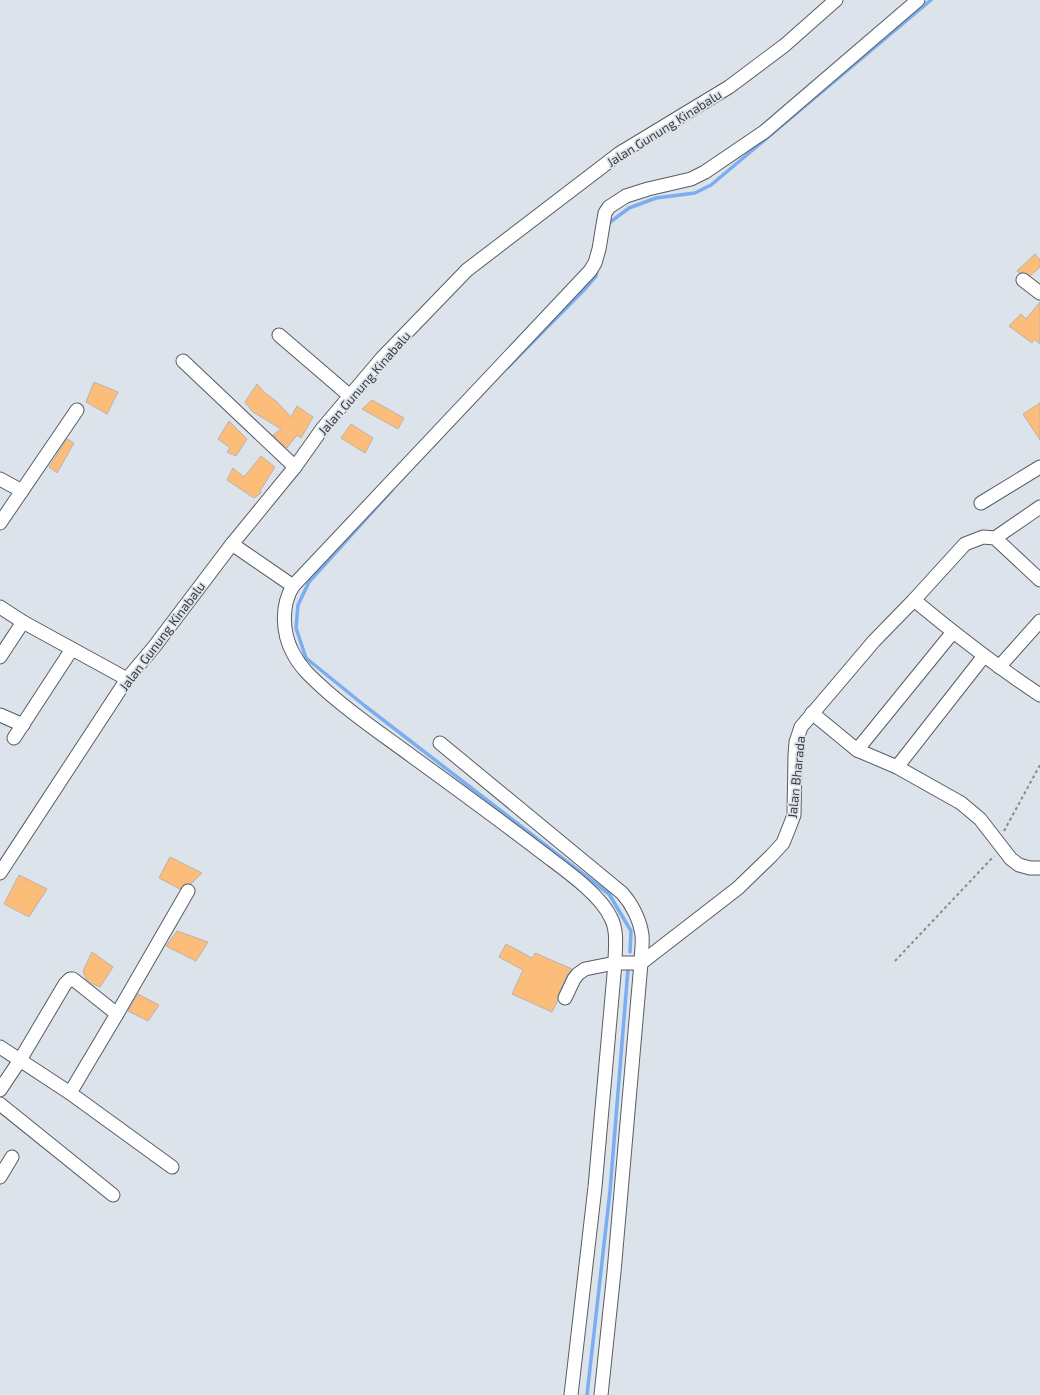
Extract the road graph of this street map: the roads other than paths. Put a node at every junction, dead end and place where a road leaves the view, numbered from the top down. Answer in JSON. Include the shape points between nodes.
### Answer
{"nodes":[{"id":1,"x":836,"y":0,"type":"edge"},
{"id":2,"x":918,"y":0,"type":"edge"},
{"id":3,"x":1023,"y":280,"type":"dead end"},
{"id":4,"x":1040,"y":293,"type":"edge"},
{"id":5,"x":279,"y":335,"type":"dead end"},
{"id":6,"x":183,"y":361,"type":"dead end"},
{"id":7,"x":350,"y":396,"type":"junction"},
{"id":8,"x":76,"y":410,"type":"dead end"},
{"id":9,"x":295,"y":467,"type":"junction"},
{"id":10,"x":1040,"y":467,"type":"edge"},
{"id":11,"x":0,"y":478,"type":"edge"},
{"id":12,"x":22,"y":491,"type":"junction"},
{"id":13,"x":981,"y":503,"type":"dead end"},
{"id":14,"x":1040,"y":507,"type":"edge"},
{"id":15,"x":0,"y":523,"type":"edge"},
{"id":16,"x":995,"y":538,"type":"junction"},
{"id":17,"x":232,"y":544,"type":"junction"},
{"id":18,"x":1040,"y":580,"type":"edge"},
{"id":19,"x":292,"y":586,"type":"junction"},
{"id":20,"x":914,"y":600,"type":"junction"},
{"id":21,"x":0,"y":607,"type":"edge"},
{"id":22,"x":1040,"y":621,"type":"edge"},
{"id":23,"x":23,"y":622,"type":"junction"},
{"id":24,"x":953,"y":632,"type":"junction"},
{"id":25,"x":72,"y":649,"type":"junction"},
{"id":26,"x":984,"y":656,"type":"junction"},
{"id":27,"x":0,"y":657,"type":"edge"},
{"id":28,"x":998,"y":667,"type":"junction"},
{"id":29,"x":127,"y":679,"type":"junction"},
{"id":30,"x":1040,"y":695,"type":"edge"},
{"id":31,"x":812,"y":713,"type":"junction"},
{"id":32,"x":0,"y":715,"type":"edge"},
{"id":33,"x":23,"y":725,"type":"junction"},
{"id":34,"x":14,"y":738,"type":"dead end"},
{"id":35,"x":440,"y":743,"type":"dead end"},
{"id":36,"x":857,"y":750,"type":"junction"},
{"id":37,"x":897,"y":767,"type":"junction"},
{"id":38,"x":1040,"y":868,"type":"edge"},
{"id":39,"x":0,"y":873,"type":"edge"},
{"id":40,"x":188,"y":891,"type":"dead end"},
{"id":41,"x":628,"y":963,"type":"junction"},
{"id":42,"x":565,"y":998,"type":"dead end"},
{"id":43,"x":117,"y":1014,"type":"junction"},
{"id":44,"x":0,"y":1047,"type":"edge"},
{"id":45,"x":20,"y":1060,"type":"junction"},
{"id":46,"x":0,"y":1090,"type":"edge"},
{"id":47,"x":70,"y":1093,"type":"junction"},
{"id":48,"x":0,"y":1104,"type":"edge"},
{"id":49,"x":12,"y":1157,"type":"dead end"},
{"id":50,"x":172,"y":1167,"type":"dead end"},
{"id":51,"x":0,"y":1177,"type":"edge"},
{"id":52,"x":113,"y":1195,"type":"dead end"},
{"id":53,"x":571,"y":1395,"type":"edge"},
{"id":54,"x":601,"y":1395,"type":"edge"}],
"edges":[{"from":1,"to":7,"type":"street","name":"Jalan Gunung Kinabalu","via":[[785,45],[729,87],[620,153],[467,270],[382,358]]},
{"from":2,"to":19,"type":"street","via":[[764,132],[691,179],[626,196],[609,207],[605,213],[599,249],[590,271]]},
{"from":3,"to":4,"type":"street"},
{"from":5,"to":7,"type":"street"},
{"from":6,"to":9,"type":"street"},
{"from":7,"to":9,"type":"street","name":"Jalan Gunung Kinabalu"},
{"from":8,"to":12,"type":"street"},
{"from":9,"to":17,"type":"street","name":"Jalan Gunung Kinabalu"},
{"from":10,"to":13,"type":"street"},
{"from":11,"to":12,"type":"street"},
{"from":12,"to":15,"type":"street"},
{"from":14,"to":16,"type":"street","name":"Jalan Bharada"},
{"from":16,"to":18,"type":"street"},
{"from":16,"to":20,"type":"street","name":"Jalan Bharada","via":[[983,537],[965,544]]},
{"from":17,"to":19,"type":"street"},
{"from":17,"to":29,"type":"street","name":"Jalan Gunung Kinabalu","via":[[154,648]]},
{"from":19,"to":41,"type":"street","via":[[285,605],[285,629],[293,654],[307,673],[341,704],[590,890],[608,912],[612,920],[615,943]]},
{"from":20,"to":24,"type":"street"},
{"from":20,"to":31,"type":"street","name":"Jalan Bharada","via":[[874,641]]},
{"from":21,"to":23,"type":"street"},
{"from":22,"to":28,"type":"street"},
{"from":23,"to":25,"type":"street"},
{"from":23,"to":27,"type":"street"},
{"from":24,"to":26,"type":"street"},
{"from":24,"to":36,"type":"street"},
{"from":25,"to":29,"type":"street"},
{"from":25,"to":33,"type":"street"},
{"from":26,"to":28,"type":"street"},
{"from":26,"to":37,"type":"street"},
{"from":28,"to":30,"type":"street"},
{"from":29,"to":39,"type":"street","name":"Jalan Gunung Kinabalu"},
{"from":31,"to":36,"type":"street"},
{"from":31,"to":41,"type":"street","name":"Jalan Bharada","via":[[801,727],[796,742],[794,815],[782,843],[738,888]]},
{"from":32,"to":33,"type":"street"},
{"from":33,"to":34,"type":"street"},
{"from":35,"to":41,"type":"street","via":[[630,902],[642,935]]},
{"from":36,"to":37,"type":"street"},
{"from":37,"to":38,"type":"street","via":[[961,803],[980,819],[1011,859],[1019,865]]},
{"from":40,"to":43,"type":"street"},
{"from":41,"to":42,"type":"street","via":[[585,969],[574,979]]},
{"from":41,"to":53,"type":"street","via":[[595,1187]]},
{"from":41,"to":54,"type":"street","via":[[614,1272]]},
{"from":43,"to":45,"type":"street","via":[[70,979]]},
{"from":43,"to":47,"type":"street"},
{"from":44,"to":45,"type":"street"},
{"from":45,"to":46,"type":"street"},
{"from":45,"to":47,"type":"street"},
{"from":47,"to":50,"type":"street"},
{"from":48,"to":52,"type":"street"},
{"from":49,"to":51,"type":"street"}]}
